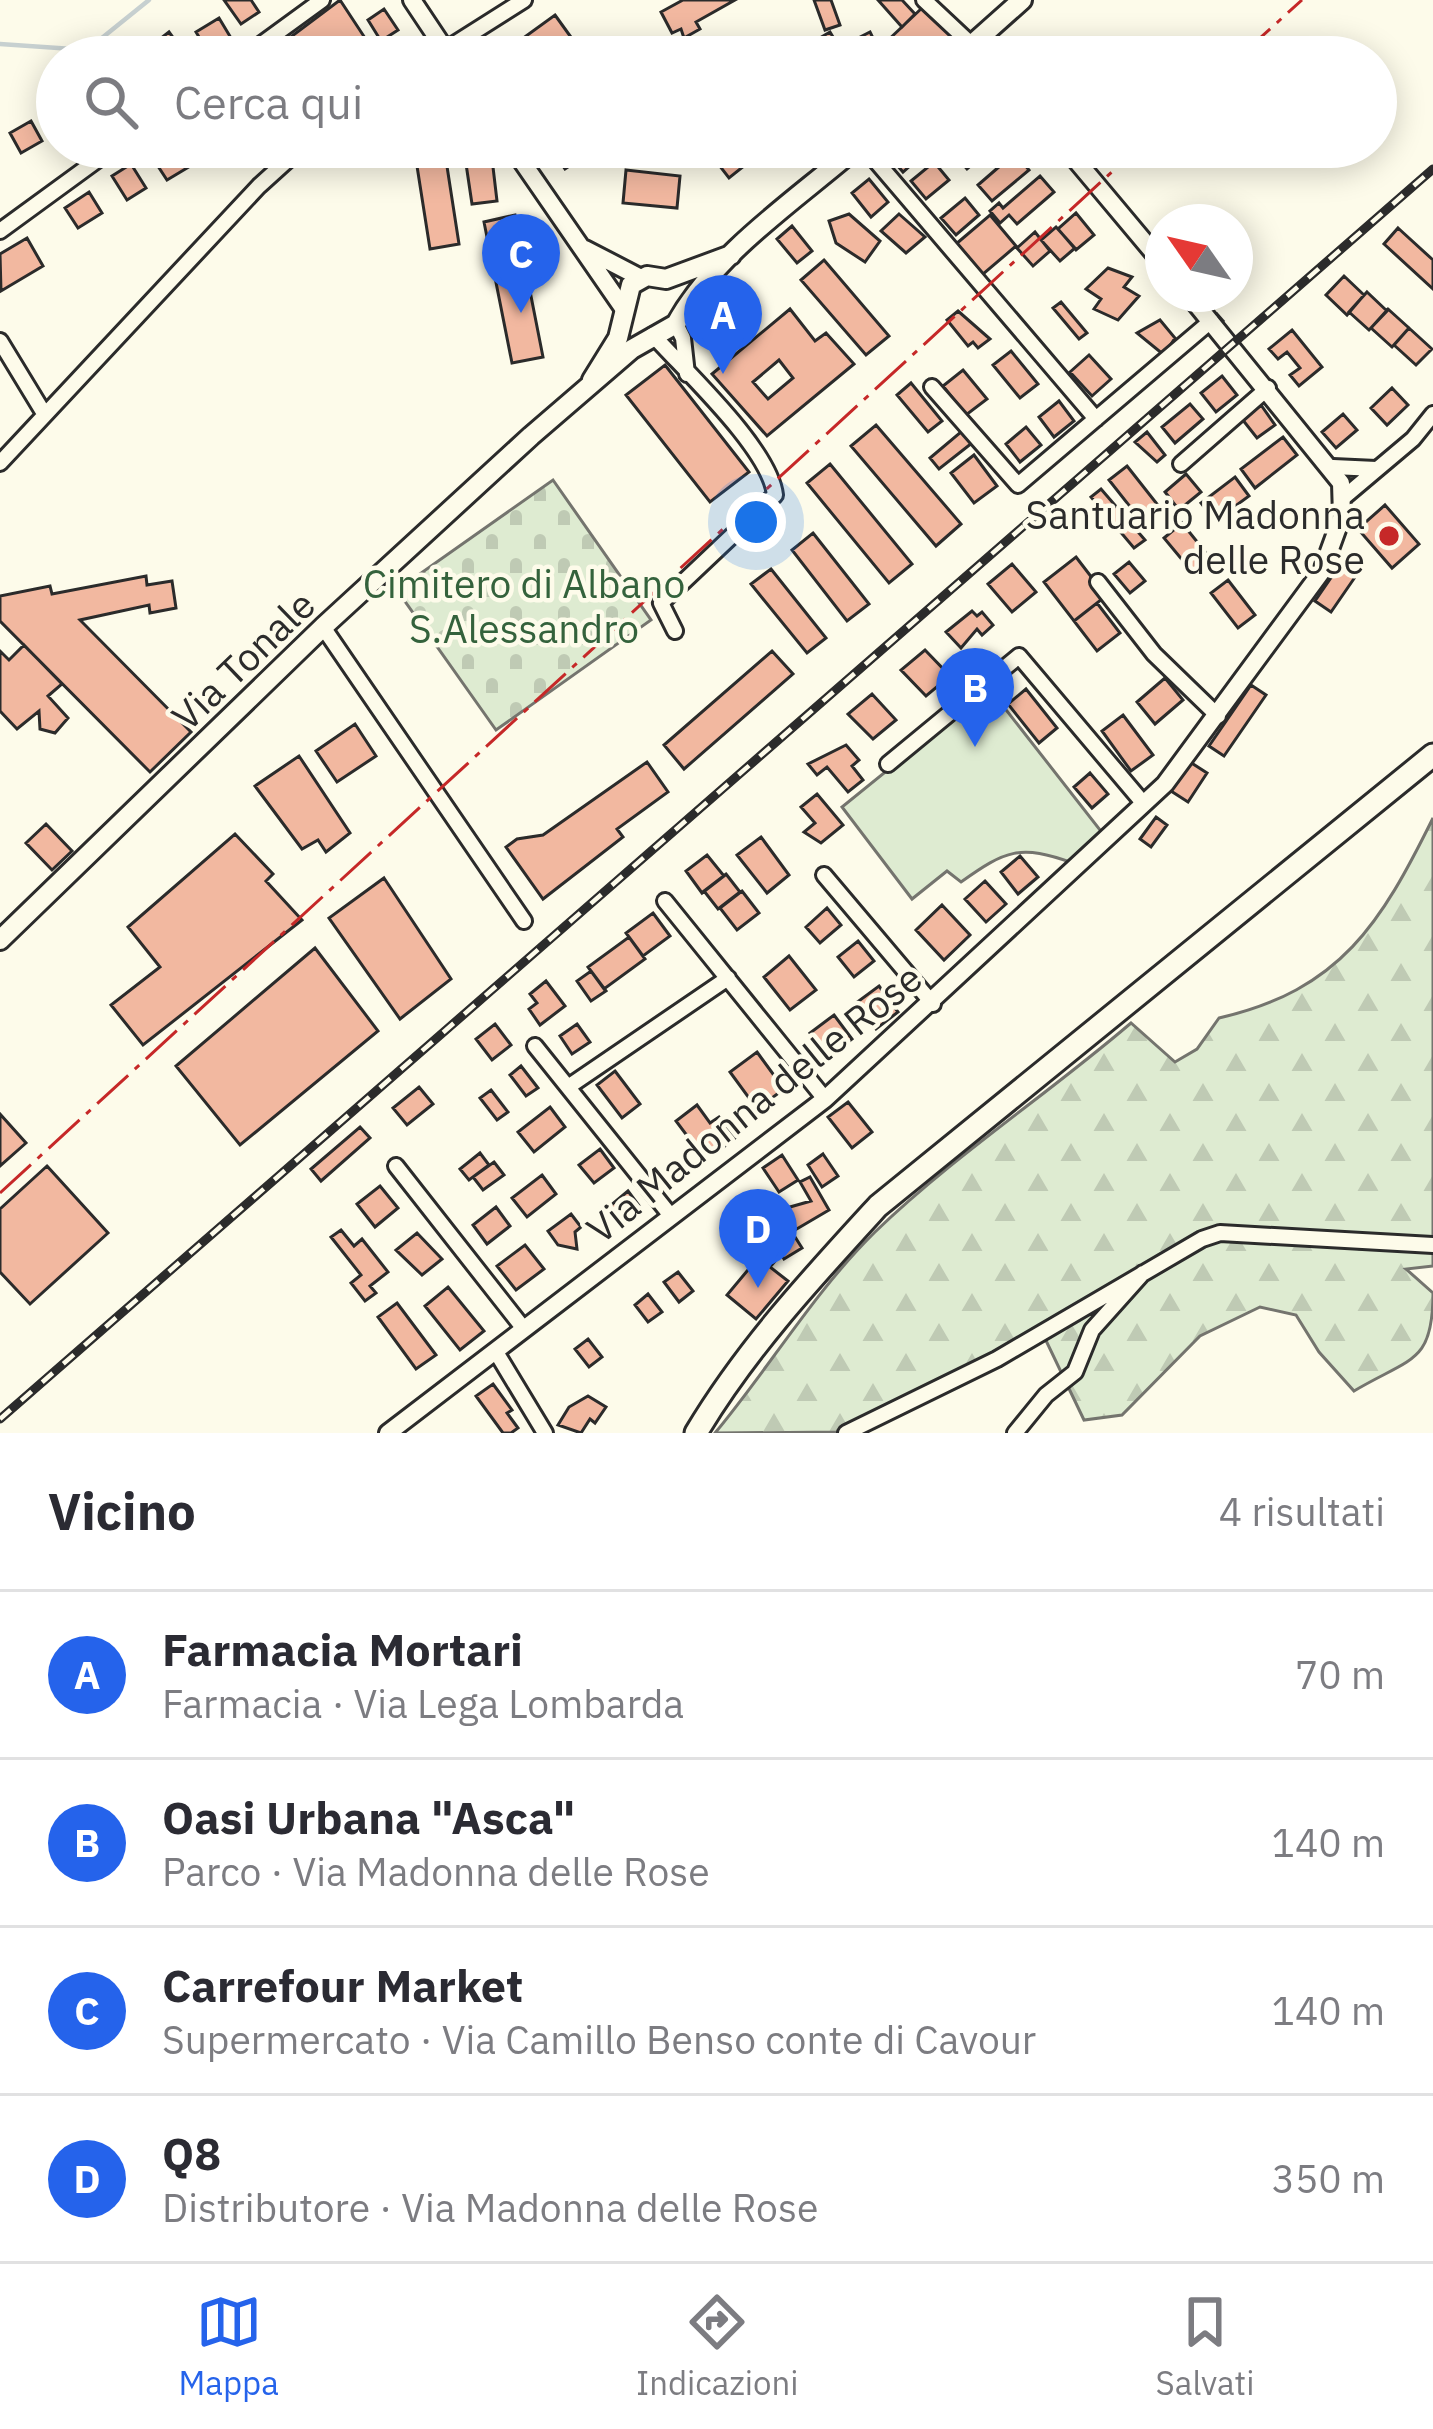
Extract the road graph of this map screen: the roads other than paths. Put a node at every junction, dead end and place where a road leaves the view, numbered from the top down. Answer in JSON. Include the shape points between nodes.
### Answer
{"nodes":[{"id":1,"x":322,"y":0,"type":"edge"},
{"id":2,"x":412,"y":0,"type":"edge"},
{"id":3,"x":524,"y":0,"type":"edge"},
{"id":4,"x":924,"y":0,"type":"edge"},
{"id":5,"x":1022,"y":0,"type":"edge"},
{"id":6,"x":273,"y":36,"type":"edge"},
{"id":7,"x":433,"y":36,"type":"edge"},
{"id":8,"x":470,"y":36,"type":"edge"},
{"id":9,"x":956,"y":36,"type":"edge"},
{"id":10,"x":987,"y":36,"type":"edge"},
{"id":11,"x":87,"y":168,"type":"edge"},
{"id":12,"x":279,"y":168,"type":"edge"},
{"id":13,"x":527,"y":168,"type":"edge"},
{"id":14,"x":836,"y":168,"type":"edge"},
{"id":15,"x":879,"y":168,"type":"edge"},
{"id":16,"x":1083,"y":168,"type":"edge"},
{"id":17,"x":0,"y":231,"type":"edge"},
{"id":18,"x":1145,"y":243,"type":"edge"},
{"id":19,"x":585,"y":249,"type":"junction"},
{"id":20,"x":732,"y":255,"type":"junction"},
{"id":21,"x":641,"y":278,"type":"junction"},
{"id":22,"x":666,"y":279,"type":"junction"},
{"id":23,"x":1203,"y":312,"type":"edge"},
{"id":24,"x":624,"y":313,"type":"junction"},
{"id":25,"x":679,"y":317,"type":"junction"},
{"id":26,"x":1211,"y":321,"type":"junction"},
{"id":27,"x":651,"y":336,"type":"junction"},
{"id":28,"x":0,"y":341,"type":"edge"},
{"id":29,"x":687,"y":374,"type":"junction"},
{"id":30,"x":589,"y":384,"type":"junction"},
{"id":31,"x":932,"y":387,"type":"dead end"},
{"id":32,"x":1268,"y":388,"type":"junction"},
{"id":33,"x":1433,"y":414,"type":"edge"},
{"id":34,"x":46,"y":415,"type":"junction"},
{"id":35,"x":1096,"y":419,"type":"junction"},
{"id":36,"x":0,"y":464,"type":"edge"},
{"id":37,"x":1181,"y":464,"type":"dead end"},
{"id":38,"x":1333,"y":466,"type":"junction"},
{"id":39,"x":1376,"y":469,"type":"junction"},
{"id":40,"x":1343,"y":498,"type":"junction"},
{"id":41,"x":1099,"y":582,"type":"dead end"},
{"id":42,"x":323,"y":627,"type":"junction"},
{"id":43,"x":675,"y":631,"type":"dead end"},
{"id":44,"x":1218,"y":716,"type":"junction"},
{"id":45,"x":1433,"y":755,"type":"edge"},
{"id":46,"x":888,"y":764,"type":"dead end"},
{"id":47,"x":1144,"y":804,"type":"junction"},
{"id":48,"x":824,"y":875,"type":"dead end"},
{"id":49,"x":664,"y":901,"type":"dead end"},
{"id":50,"x":524,"y":921,"type":"dead end"},
{"id":51,"x":0,"y":940,"type":"edge"},
{"id":52,"x":728,"y":978,"type":"junction"},
{"id":53,"x":933,"y":1004,"type":"junction"},
{"id":54,"x":535,"y":1046,"type":"dead end"},
{"id":55,"x":568,"y":1087,"type":"junction"},
{"id":56,"x":825,"y":1099,"type":"junction"},
{"id":57,"x":395,"y":1166,"type":"dead end"},
{"id":58,"x":670,"y":1216,"type":"junction"},
{"id":59,"x":1433,"y":1246,"type":"edge"},
{"id":60,"x":1146,"y":1269,"type":"junction"},
{"id":61,"x":524,"y":1329,"type":"junction"},
{"id":62,"x":496,"y":1352,"type":"junction"},
{"id":63,"x":388,"y":1433,"type":"edge"},
{"id":64,"x":545,"y":1433,"type":"edge"},
{"id":65,"x":695,"y":1433,"type":"edge"},
{"id":66,"x":846,"y":1433,"type":"edge"},
{"id":67,"x":1015,"y":1433,"type":"edge"}],
"edges":[{"from":1,"to":6,"type":"street"},
{"from":2,"to":7,"type":"street"},
{"from":3,"to":8,"type":"street"},
{"from":4,"to":9,"type":"street"},
{"from":5,"to":10,"type":"main road"},
{"from":11,"to":17,"type":"street"},
{"from":12,"to":34,"type":"street"},
{"from":13,"to":19,"type":"street"},
{"from":14,"to":20,"type":"main road","name":"Via Tonale"},
{"from":15,"to":35,"type":"street"},
{"from":16,"to":18,"type":"street"},
{"from":19,"to":21,"type":"street"},
{"from":19,"to":24,"type":"street"},
{"from":20,"to":22,"type":"main road","name":"Via Tonale"},
{"from":20,"to":25,"type":"main road","name":"Via Tonale"},
{"from":21,"to":22,"type":"main road","name":"Via Tonale"},
{"from":21,"to":24,"type":"main road","name":"Via Tonale","via":[[625,293]]},
{"from":22,"to":25,"type":"main road","via":[[678,291]]},
{"from":23,"to":26,"type":"street"},
{"from":24,"to":27,"type":"main road"},
{"from":24,"to":30,"type":"main road","name":"Via Tonale"},
{"from":25,"to":27,"type":"main road","name":"Via Tonale"},
{"from":25,"to":29,"type":"street"},
{"from":26,"to":32,"type":"street"},
{"from":26,"to":35,"type":"street"},
{"from":27,"to":29,"type":"street"},
{"from":27,"to":30,"type":"main road","name":"Via Tonale"},
{"from":28,"to":34,"type":"street"},
{"from":29,"to":43,"type":"street","via":[[757,456],[775,495],[661,603]]},
{"from":30,"to":42,"type":"main road","name":"Via Tonale"},
{"from":31,"to":35,"type":"street","via":[[1018,485]]},
{"from":32,"to":37,"type":"street"},
{"from":32,"to":38,"type":"street"},
{"from":33,"to":39,"type":"street"},
{"from":34,"to":36,"type":"street"},
{"from":38,"to":39,"type":"street"},
{"from":38,"to":40,"type":"street"},
{"from":39,"to":40,"type":"street"},
{"from":40,"to":44,"type":"street","name":"Via Madonna delle Rose","via":[[1322,571]]},
{"from":41,"to":44,"type":"street","via":[[1154,654]]},
{"from":42,"to":50,"type":"street"},
{"from":42,"to":51,"type":"main road","name":"Via Tonale"},
{"from":44,"to":47,"type":"street","name":"Via Madonna delle Rose"},
{"from":45,"to":65,"type":"highway","via":[[878,1206],[787,1307]]},
{"from":46,"to":47,"type":"street","via":[[1019,656]]},
{"from":47,"to":53,"type":"street","name":"Via Madonna delle Rose"},
{"from":48,"to":53,"type":"street"},
{"from":49,"to":52,"type":"street"},
{"from":52,"to":55,"type":"street"},
{"from":52,"to":56,"type":"street"},
{"from":53,"to":56,"type":"street","name":"Via Madonna delle Rose"},
{"from":54,"to":55,"type":"street"},
{"from":55,"to":58,"type":"street"},
{"from":56,"to":58,"type":"street","name":"Via Madonna delle Rose"},
{"from":57,"to":61,"type":"street"},
{"from":58,"to":61,"type":"street","name":"Via Madonna delle Rose"},
{"from":59,"to":60,"type":"street","via":[[1220,1234]]},
{"from":60,"to":66,"type":"street","via":[[997,1359]]},
{"from":60,"to":67,"type":"street","via":[[1092,1330],[1075,1372]]},
{"from":61,"to":62,"type":"street","name":"Via Madonna delle Rose"},
{"from":62,"to":63,"type":"street","name":"Via Madonna delle Rose"},
{"from":62,"to":64,"type":"street"}]}
